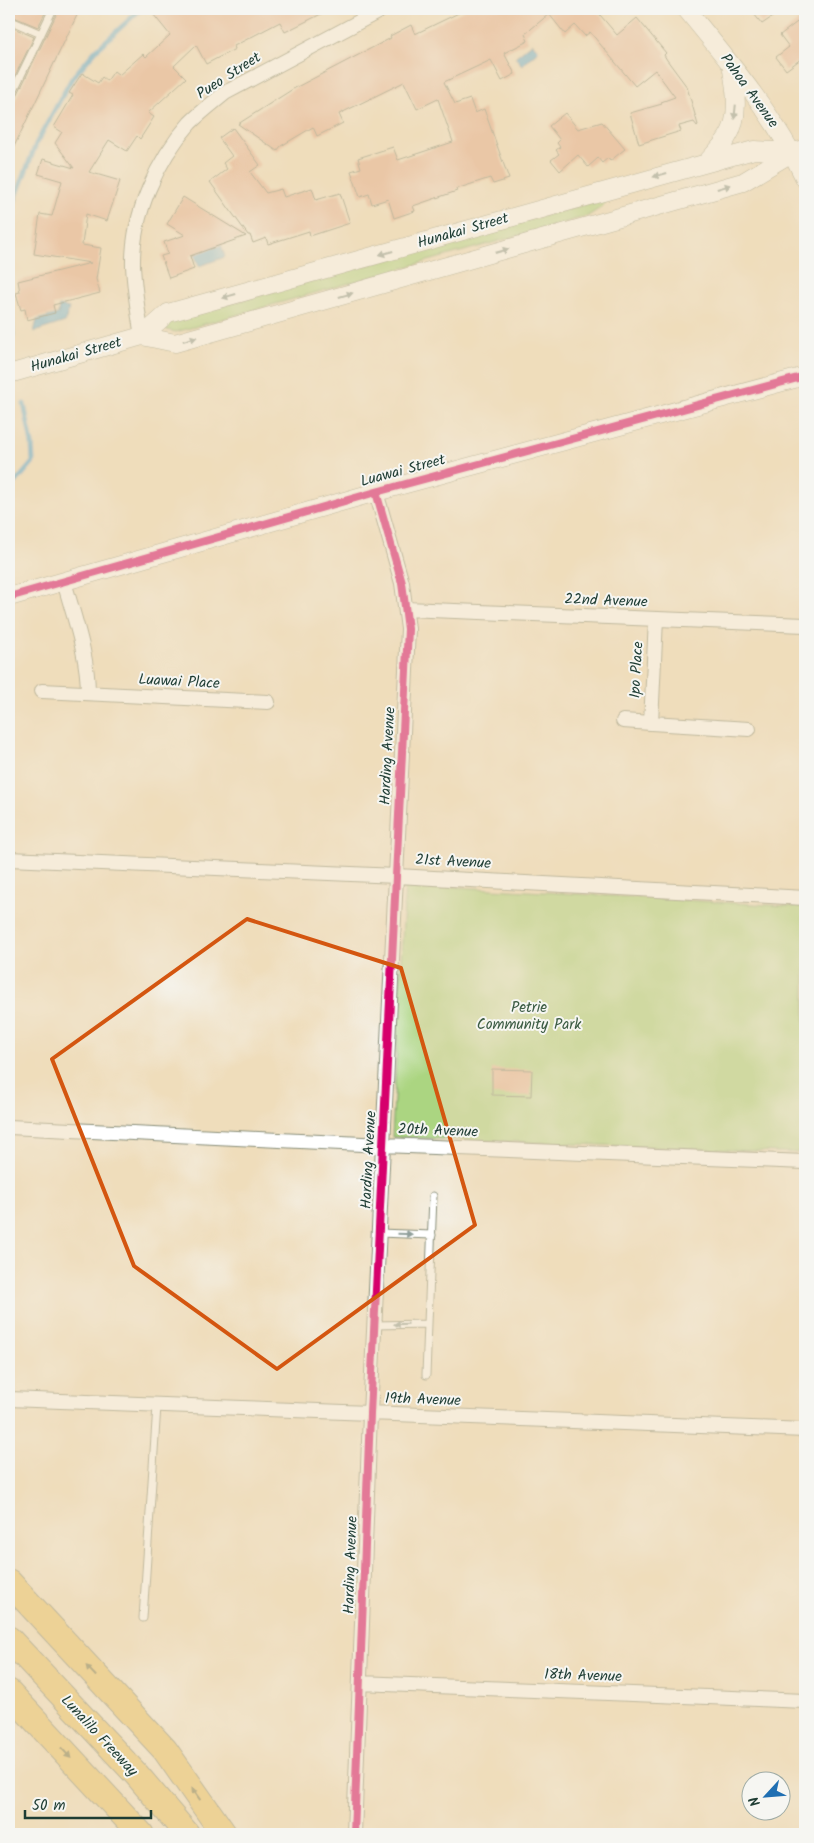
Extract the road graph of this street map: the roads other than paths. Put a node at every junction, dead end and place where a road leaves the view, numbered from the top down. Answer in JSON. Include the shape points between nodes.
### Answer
{"nodes":[{"id":1,"x":383,"y":9,"type":"edge"},
{"id":2,"x":686,"y":9,"type":"edge"},
{"id":3,"x":52,"y":11,"type":"dead end"},
{"id":4,"x":9,"y":20,"type":"edge"},
{"id":5,"x":40,"y":34,"type":"junction"},
{"id":6,"x":731,"y":64,"type":"junction"},
{"id":7,"x":9,"y":100,"type":"edge"},
{"id":8,"x":799,"y":151,"type":"edge"},
{"id":9,"x":707,"y":162,"type":"junction"},
{"id":10,"x":805,"y":179,"type":"edge"},
{"id":11,"x":142,"y":336,"type":"junction"},
{"id":12,"x":9,"y":374,"type":"edge"},
{"id":13,"x":805,"y":376,"type":"edge"},
{"id":14,"x":376,"y":492,"type":"junction"},
{"id":15,"x":64,"y":581,"type":"junction"},
{"id":16,"x":9,"y":597,"type":"edge"},
{"id":17,"x":406,"y":609,"type":"junction"},
{"id":18,"x":656,"y":619,"type":"junction"},
{"id":19,"x":805,"y":625,"type":"edge"},
{"id":20,"x":42,"y":691,"type":"dead end"},
{"id":21,"x":88,"y":694,"type":"junction"},
{"id":22,"x":268,"y":702,"type":"dead end"},
{"id":23,"x":623,"y":721,"type":"dead end"},
{"id":24,"x":651,"y":723,"type":"junction"},
{"id":25,"x":749,"y":729,"type":"dead end"},
{"id":26,"x":9,"y":859,"type":"edge"},
{"id":27,"x":396,"y":876,"type":"junction"},
{"id":28,"x":805,"y":898,"type":"edge"},
{"id":29,"x":9,"y":1127,"type":"edge"},
{"id":30,"x":384,"y":1145,"type":"junction"},
{"id":31,"x":805,"y":1162,"type":"edge"},
{"id":32,"x":433,"y":1196,"type":"dead end"},
{"id":33,"x":379,"y":1233,"type":"junction"},
{"id":34,"x":432,"y":1235,"type":"junction"},
{"id":35,"x":428,"y":1324,"type":"junction"},
{"id":36,"x":375,"y":1325,"type":"junction"},
{"id":37,"x":426,"y":1375,"type":"dead end"},
{"id":38,"x":9,"y":1399,"type":"edge"},
{"id":39,"x":157,"y":1406,"type":"junction"},
{"id":40,"x":370,"y":1414,"type":"junction"},
{"id":41,"x":805,"y":1430,"type":"edge"},
{"id":42,"x":9,"y":1582,"type":"edge"},
{"id":43,"x":143,"y":1618,"type":"dead end"},
{"id":44,"x":9,"y":1639,"type":"edge"},
{"id":45,"x":360,"y":1683,"type":"junction"},
{"id":46,"x":9,"y":1692,"type":"edge"},
{"id":47,"x":9,"y":1701,"type":"edge"},
{"id":48,"x":805,"y":1701,"type":"edge"},
{"id":49,"x":38,"y":1724,"type":"junction"},
{"id":50,"x":140,"y":1834,"type":"edge"},
{"id":51,"x":188,"y":1834,"type":"edge"},
{"id":52,"x":224,"y":1834,"type":"edge"},
{"id":53,"x":354,"y":1834,"type":"edge"}],
"edges":[{"from":1,"to":11,"type":"street","name":"Pueo Street","via":[[225,94],[181,134],[163,161],[139,217],[133,264]]},
{"from":2,"to":6,"type":"street","name":"Pahoa Avenue"},
{"from":3,"to":5,"type":"lane"},
{"from":4,"to":5,"type":"lane"},
{"from":5,"to":7,"type":"lane"},
{"from":6,"to":8,"type":"street","name":"Pahoa Avenue"},
{"from":6,"to":9,"type":"street","one_way":true,"via":[[736,91],[735,116],[728,138]]},
{"from":8,"to":9,"type":"street","name":"Hunakai Street","via":[[754,150]]},
{"from":8,"to":10,"type":"street","name":"Pahoa Avenue"},
{"from":11,"to":8,"type":"street","name":"Hunakai Street","one_way":true,"via":[[175,343],[743,182]]},
{"from":9,"to":11,"type":"street","name":"Hunakai Street","one_way":true,"via":[[168,314]]},
{"from":11,"to":12,"type":"street","name":"Hunakai Street"},
{"from":13,"to":14,"type":"street","name":"Luawai Street"},
{"from":14,"to":15,"type":"street","name":"Luawai Street"},
{"from":14,"to":17,"type":"street","name":"Harding Avenue","via":[[402,583]]},
{"from":15,"to":16,"type":"street","name":"Luawai Street"},
{"from":15,"to":21,"type":"street","via":[[85,655]]},
{"from":17,"to":18,"type":"street","name":"22nd Avenue"},
{"from":17,"to":27,"type":"street","name":"Harding Avenue","via":[[408,629]]},
{"from":18,"to":19,"type":"street","name":"22nd Avenue"},
{"from":18,"to":24,"type":"street","name":"Ipo Place"},
{"from":20,"to":21,"type":"street","name":"Luawai Place"},
{"from":21,"to":22,"type":"street","name":"Luawai Place"},
{"from":23,"to":24,"type":"street"},
{"from":24,"to":25,"type":"street"},
{"from":26,"to":27,"type":"street","name":"21st Avenue"},
{"from":27,"to":28,"type":"street","name":"21st Avenue"},
{"from":27,"to":30,"type":"street","name":"Harding Avenue"},
{"from":29,"to":30,"type":"street","name":"20th Avenue"},
{"from":30,"to":31,"type":"street","name":"20th Avenue"},
{"from":30,"to":33,"type":"street","name":"Harding Avenue"},
{"from":32,"to":34,"type":"lane"},
{"from":33,"to":34,"type":"lane","one_way":true},
{"from":33,"to":36,"type":"street","name":"Harding Avenue"},
{"from":34,"to":35,"type":"lane"},
{"from":35,"to":36,"type":"lane","one_way":true},
{"from":35,"to":37,"type":"lane"},
{"from":36,"to":40,"type":"street","name":"Harding Avenue"},
{"from":38,"to":39,"type":"street","name":"19th Avenue"},
{"from":39,"to":40,"type":"street","name":"19th Avenue"},
{"from":39,"to":43,"type":"lane"},
{"from":40,"to":41,"type":"street","name":"19th Avenue"},
{"from":40,"to":45,"type":"street","name":"Harding Avenue"},
{"from":52,"to":42,"type":"highway","one_way":true,"via":[[165,1750]]},
{"from":44,"to":51,"type":"highway","name":"Lunalilo Freeway"},
{"from":45,"to":48,"type":"street","name":"18th Avenue"},
{"from":45,"to":53,"type":"street","name":"Harding Avenue"},
{"from":46,"to":49,"type":"highway"},
{"from":47,"to":49,"type":"highway"},
{"from":49,"to":50,"type":"highway","one_way":true}]}
